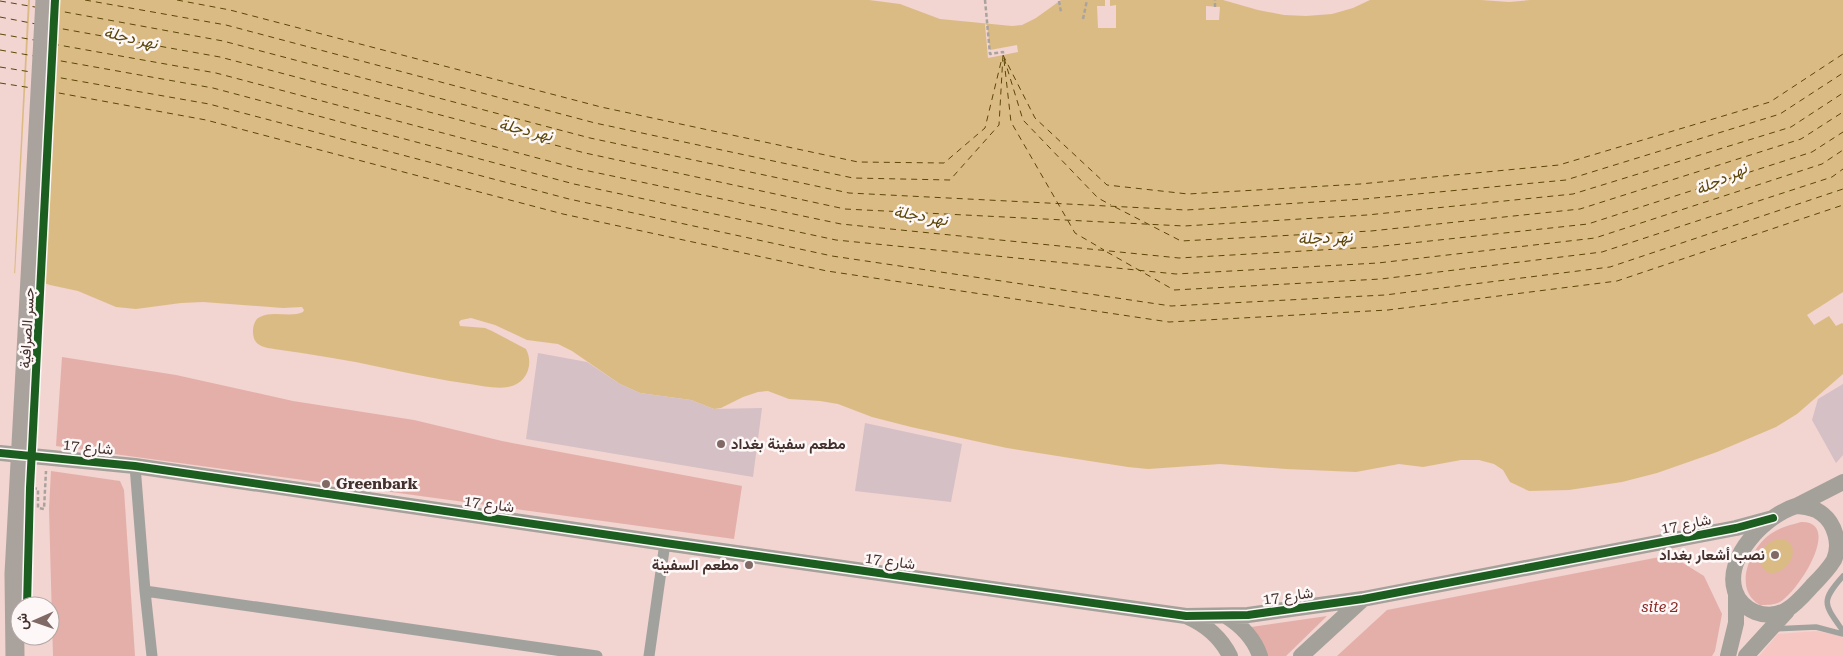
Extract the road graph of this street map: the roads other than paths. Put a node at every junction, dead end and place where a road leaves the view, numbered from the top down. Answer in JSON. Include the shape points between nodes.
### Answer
{"nodes":[{"id":1,"x":45,"y":0,"type":"edge"},
{"id":2,"x":0,"y":453,"type":"edge"},
{"id":3,"x":135,"y":466,"type":"junction"},
{"id":4,"x":1843,"y":482,"type":"edge"},
{"id":5,"x":1796,"y":506,"type":"junction"},
{"id":6,"x":1773,"y":518,"type":"junction"},
{"id":7,"x":665,"y":543,"type":"junction"},
{"id":8,"x":1839,"y":554,"type":"edge"},
{"id":9,"x":1843,"y":576,"type":"edge"},
{"id":10,"x":144,"y":591,"type":"junction"},
{"id":11,"x":1736,"y":595,"type":"junction"},
{"id":12,"x":1363,"y":599,"type":"junction"},
{"id":13,"x":1787,"y":611,"type":"junction"},
{"id":14,"x":1186,"y":616,"type":"junction"},
{"id":15,"x":1226,"y":616,"type":"junction"},
{"id":16,"x":1771,"y":629,"type":"junction"},
{"id":17,"x":1843,"y":632,"type":"edge"},
{"id":18,"x":15,"y":656,"type":"edge"},
{"id":19,"x":152,"y":656,"type":"edge"},
{"id":20,"x":597,"y":656,"type":"edge"},
{"id":21,"x":649,"y":656,"type":"edge"},
{"id":22,"x":1230,"y":656,"type":"edge"},
{"id":23,"x":1260,"y":656,"type":"edge"},
{"id":24,"x":1301,"y":656,"type":"edge"},
{"id":25,"x":1728,"y":656,"type":"edge"},
{"id":26,"x":1746,"y":656,"type":"edge"}],
"edges":[{"from":1,"to":18,"type":"main road","name":"جسر الصرافية","bridge":true,"via":[[14,574]]},
{"from":2,"to":3,"type":"street","name":"شارع 17"},
{"from":3,"to":7,"type":"street","name":"شارع 17"},
{"from":3,"to":10,"type":"street"},
{"from":4,"to":5,"type":"street"},
{"from":5,"to":6,"type":"street"},
{"from":5,"to":8,"type":"street","via":[[1821,512],[1830,521],[1836,533]]},
{"from":6,"to":11,"type":"street","via":[[1762,526],[1735,562],[1732,578]]},
{"from":6,"to":12,"type":"street","name":"شارع 17","via":[[1717,532]]},
{"from":7,"to":14,"type":"street","name":"شارع 17"},
{"from":7,"to":21,"type":"street"},
{"from":8,"to":13,"type":"street","via":[[1828,570]]},
{"from":9,"to":17,"type":"lane","via":[[1829,592],[1826,601],[1829,612]]},
{"from":10,"to":19,"type":"street"},
{"from":10,"to":20,"type":"street"},
{"from":11,"to":13,"type":"street","via":[[1752,611],[1763,615]]},
{"from":11,"to":25,"type":"street","via":[[1736,623]]},
{"from":12,"to":15,"type":"street","name":"شارع 17"},
{"from":12,"to":24,"type":"street"},
{"from":13,"to":16,"type":"street"},
{"from":14,"to":15,"type":"street","name":"شارع 17"},
{"from":14,"to":22,"type":"street","via":[[1210,630]]},
{"from":15,"to":23,"type":"street","via":[[1252,639]]},
{"from":16,"to":17,"type":"lane","via":[[1816,627]]},
{"from":16,"to":26,"type":"street"}]}
